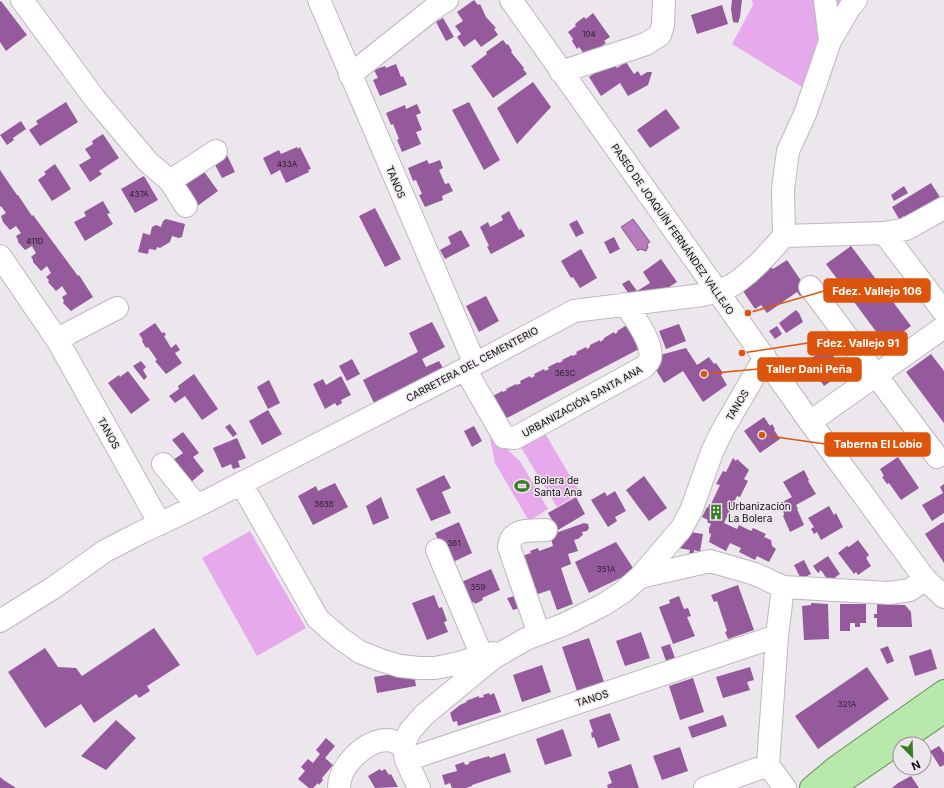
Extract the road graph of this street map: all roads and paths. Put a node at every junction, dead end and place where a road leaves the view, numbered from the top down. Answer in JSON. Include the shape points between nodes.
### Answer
{"nodes":[{"id":1,"x":22,"y":0,"type":"edge"},
{"id":2,"x":319,"y":0,"type":"edge"},
{"id":3,"x":447,"y":0,"type":"edge"},
{"id":4,"x":511,"y":0,"type":"edge"},
{"id":5,"x":664,"y":0,"type":"edge"},
{"id":6,"x":824,"y":0,"type":"edge"},
{"id":7,"x":856,"y":0,"type":"edge"},
{"id":8,"x":830,"y":41,"type":"junction"},
{"id":9,"x":561,"y":72,"type":"junction"},
{"id":10,"x":350,"y":75,"type":"junction"},
{"id":11,"x":216,"y":151,"type":"dead end"},
{"id":12,"x":170,"y":180,"type":"junction"},
{"id":13,"x":186,"y":206,"type":"dead end"},
{"id":14,"x":944,"y":208,"type":"edge"},
{"id":15,"x":884,"y":232,"type":"junction"},
{"id":16,"x":784,"y":236,"type":"junction"},
{"id":17,"x":0,"y":256,"type":"edge"},
{"id":18,"x":810,"y":287,"type":"dead end"},
{"id":19,"x":718,"y":291,"type":"junction"},
{"id":20,"x":625,"y":304,"type":"junction"},
{"id":21,"x":117,"y":308,"type":"dead end"},
{"id":22,"x":944,"y":312,"type":"edge"},
{"id":23,"x":944,"y":327,"type":"edge"},
{"id":24,"x":58,"y":341,"type":"junction"},
{"id":25,"x":766,"y":357,"type":"junction"},
{"id":26,"x":470,"y":366,"type":"junction"},
{"id":27,"x":876,"y":375,"type":"junction"},
{"id":28,"x":810,"y":422,"type":"junction"},
{"id":29,"x":937,"y":457,"type":"dead end"},
{"id":30,"x":163,"y":464,"type":"dead end"},
{"id":31,"x":241,"y":484,"type":"junction"},
{"id":32,"x":197,"y":506,"type":"junction"},
{"id":33,"x":160,"y":524,"type":"junction"},
{"id":34,"x":546,"y":530,"type":"dead end"},
{"id":35,"x":437,"y":550,"type":"dead end"},
{"id":36,"x":640,"y":577,"type":"junction"},
{"id":37,"x":925,"y":579,"type":"junction"},
{"id":38,"x":783,"y":587,"type":"junction"},
{"id":39,"x":944,"y":597,"type":"edge"},
{"id":40,"x":0,"y":621,"type":"edge"},
{"id":41,"x":539,"y":634,"type":"junction"},
{"id":42,"x":777,"y":636,"type":"junction"},
{"id":43,"x":510,"y":648,"type":"junction"},
{"id":44,"x":482,"y":656,"type":"junction"},
{"id":45,"x":944,"y":691,"type":"edge"},
{"id":46,"x":944,"y":712,"type":"edge"},
{"id":47,"x":405,"y":753,"type":"junction"},
{"id":48,"x":768,"y":765,"type":"junction"},
{"id":49,"x":339,"y":788,"type":"edge"},
{"id":50,"x":419,"y":788,"type":"edge"},
{"id":51,"x":705,"y":788,"type":"edge"},
{"id":52,"x":785,"y":788,"type":"edge"},
{"id":53,"x":810,"y":788,"type":"edge"},
{"id":54,"x":833,"y":788,"type":"edge"}],
"edges":[{"from":1,"to":12,"type":"street","via":[[95,99],[148,162]]},
{"from":2,"to":10,"type":"street","name":"TANOS"},
{"from":3,"to":10,"type":"street"},
{"from":4,"to":9,"type":"street","name":"PASEO DE JOAQUÍN FERNÁNDEZ VALLEJO"},
{"from":5,"to":9,"type":"street","via":[[660,35],[646,44]]},
{"from":6,"to":8,"type":"street"},
{"from":7,"to":8,"type":"street"},
{"from":8,"to":16,"type":"street","via":[[805,114],[788,151],[783,189]]},
{"from":9,"to":19,"type":"street","name":"PASEO DE JOAQUÍN FERNÁNDEZ VALLEJO"},
{"from":10,"to":26,"type":"street","name":"TANOS"},
{"from":11,"to":12,"type":"street"},
{"from":12,"to":13,"type":"street"},
{"from":14,"to":15,"type":"street","via":[[906,229]]},
{"from":15,"to":16,"type":"street"},
{"from":15,"to":22,"type":"street"},
{"from":16,"to":19,"type":"street","name":"CARRETERA DEL CEMENTERIO","via":[[734,284]]},
{"from":17,"to":24,"type":"street","name":"TANOS"},
{"from":18,"to":27,"type":"street"},
{"from":19,"to":20,"type":"street","name":"CARRETERA DEL CEMENTERIO"},
{"from":19,"to":25,"type":"street","name":"PASEO DE JOAQUÍN FERNÁNDEZ VALLEJO"},
{"from":20,"to":26,"type":"street","name":"CARRETERA DEL CEMENTERIO","via":[[574,311]]},
{"from":20,"to":26,"type":"street","name":"URBANIZACIÓN SANTA ANA","via":[[643,331],[650,360],[644,367],[515,438],[504,437]]},
{"from":21,"to":24,"type":"street"},
{"from":23,"to":27,"type":"street"},
{"from":24,"to":33,"type":"street","name":"TANOS"},
{"from":25,"to":28,"type":"street","name":"PASEO DE JOAQUÍN FERNÁNDEZ VALLEJO"},
{"from":25,"to":36,"type":"street","name":"TANOS","via":[[721,433],[691,511],[681,529]]},
{"from":26,"to":31,"type":"street","name":"CARRETERA DEL CEMENTERIO"},
{"from":27,"to":28,"type":"street"},
{"from":27,"to":29,"type":"street"},
{"from":28,"to":37,"type":"street","name":"PASEO DE JOAQUÍN FERNÁNDEZ VALLEJO"},
{"from":30,"to":32,"type":"street"},
{"from":31,"to":32,"type":"street","name":"CARRETERA DEL CEMENTERIO"},
{"from":31,"to":44,"type":"street","via":[[318,619],[340,638],[360,652],[400,666],[435,668]]},
{"from":32,"to":33,"type":"street","name":"CARRETERA DEL CEMENTERIO"},
{"from":33,"to":40,"type":"street","name":"CARRETERA DEL CEMENTERIO","via":[[105,551]]},
{"from":34,"to":41,"type":"street","via":[[519,532],[510,539],[509,547]]},
{"from":35,"to":44,"type":"street"},
{"from":36,"to":38,"type":"street","name":"TANOS","via":[[710,561],[755,574]]},
{"from":36,"to":41,"type":"street","name":"TANOS","via":[[603,605]]},
{"from":37,"to":38,"type":"street","name":"TANOS","via":[[910,590],[888,593]]},
{"from":37,"to":39,"type":"street","name":"PASEO DE JOAQUÍN FERNÁNDEZ VALLEJO"},
{"from":38,"to":42,"type":"street"},
{"from":41,"to":43,"type":"street","name":"TANOS"},
{"from":42,"to":47,"type":"street","name":"TANOS"},
{"from":42,"to":48,"type":"street"},
{"from":43,"to":44,"type":"street"},
{"from":43,"to":47,"type":"street","name":"TANOS","via":[[493,658],[424,715],[410,731]]},
{"from":45,"to":53,"type":"main road"},
{"from":46,"to":54,"type":"main road"},
{"from":47,"to":49,"type":"street","via":[[389,740],[370,744],[350,760],[339,782]]},
{"from":47,"to":50,"type":"street"},
{"from":48,"to":51,"type":"street"},
{"from":48,"to":52,"type":"street"}]}
